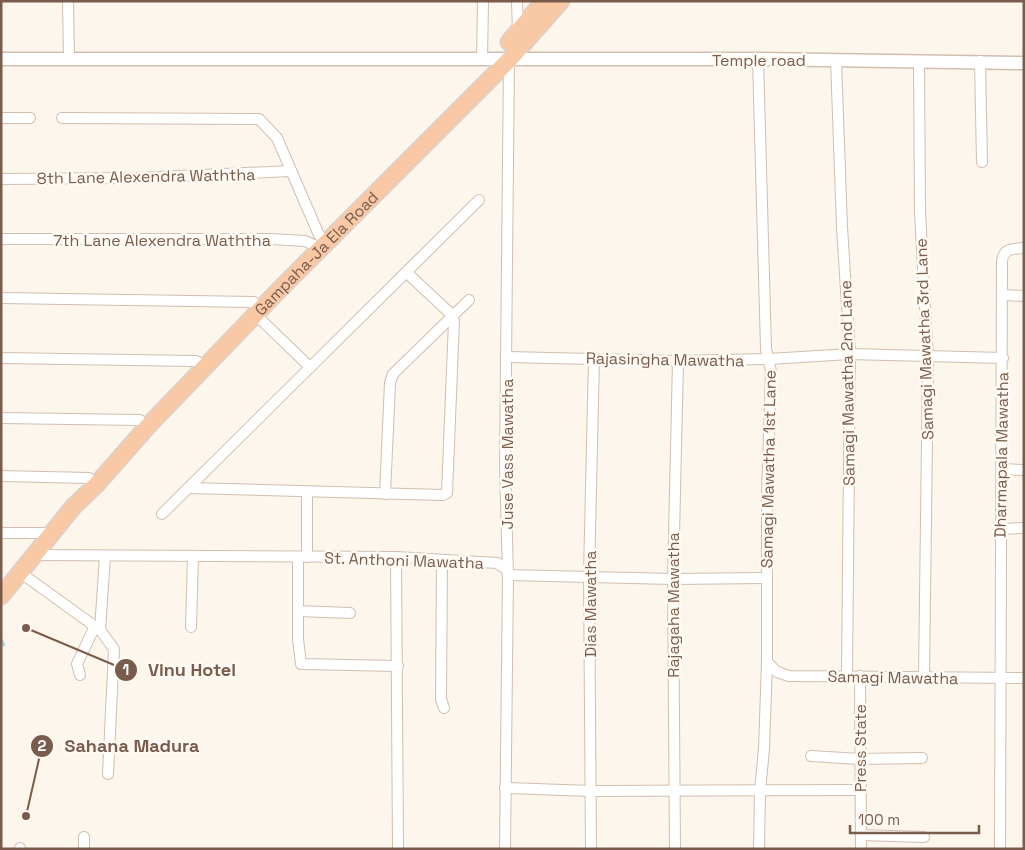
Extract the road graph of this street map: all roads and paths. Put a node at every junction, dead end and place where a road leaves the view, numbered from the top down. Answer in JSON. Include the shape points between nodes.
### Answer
{"nodes":[{"id":1,"x":68,"y":1,"type":"edge"},
{"id":2,"x":483,"y":1,"type":"edge"},
{"id":3,"x":518,"y":1,"type":"edge"},
{"id":4,"x":544,"y":1,"type":"edge"},
{"id":5,"x":561,"y":1,"type":"edge"},
{"id":6,"x":518,"y":32,"type":"junction"},
{"id":7,"x":1,"y":59,"type":"edge"},
{"id":8,"x":69,"y":59,"type":"junction"},
{"id":9,"x":758,"y":59,"type":"junction"},
{"id":10,"x":495,"y":60,"type":"junction"},
{"id":11,"x":836,"y":60,"type":"junction"},
{"id":12,"x":919,"y":61,"type":"junction"},
{"id":13,"x":980,"y":61,"type":"junction"},
{"id":14,"x":1024,"y":62,"type":"edge"},
{"id":15,"x":1,"y":118,"type":"edge"},
{"id":16,"x":30,"y":118,"type":"dead end"},
{"id":17,"x":62,"y":118,"type":"dead end"},
{"id":18,"x":982,"y":162,"type":"dead end"},
{"id":19,"x":291,"y":171,"type":"junction"},
{"id":20,"x":1,"y":179,"type":"edge"},
{"id":21,"x":479,"y":200,"type":"dead end"},
{"id":22,"x":1,"y":239,"type":"edge"},
{"id":23,"x":319,"y":242,"type":"junction"},
{"id":24,"x":1024,"y":248,"type":"edge"},
{"id":25,"x":406,"y":272,"type":"junction"},
{"id":26,"x":1003,"y":295,"type":"junction"},
{"id":27,"x":1024,"y":296,"type":"edge"},
{"id":28,"x":1,"y":298,"type":"edge"},
{"id":29,"x":469,"y":300,"type":"dead end"},
{"id":30,"x":255,"y":308,"type":"junction"},
{"id":31,"x":452,"y":315,"type":"junction"},
{"id":32,"x":850,"y":354,"type":"junction"},
{"id":33,"x":928,"y":355,"type":"junction"},
{"id":34,"x":506,"y":357,"type":"junction"},
{"id":35,"x":1,"y":358,"type":"edge"},
{"id":36,"x":594,"y":358,"type":"junction"},
{"id":37,"x":1003,"y":358,"type":"junction"},
{"id":38,"x":769,"y":360,"type":"junction"},
{"id":39,"x":678,"y":361,"type":"junction"},
{"id":40,"x":201,"y":364,"type":"junction"},
{"id":41,"x":310,"y":367,"type":"junction"},
{"id":42,"x":1,"y":418,"type":"edge"},
{"id":43,"x":140,"y":420,"type":"junction"},
{"id":44,"x":1002,"y":469,"type":"junction"},
{"id":45,"x":1024,"y":470,"type":"edge"},
{"id":46,"x":1,"y":476,"type":"edge"},
{"id":47,"x":89,"y":478,"type":"junction"},
{"id":48,"x":188,"y":488,"type":"junction"},
{"id":49,"x":307,"y":492,"type":"junction"},
{"id":50,"x":385,"y":494,"type":"junction"},
{"id":51,"x":74,"y":506,"type":"junction"},
{"id":52,"x":162,"y":514,"type":"dead end"},
{"id":53,"x":1024,"y":528,"type":"edge"},
{"id":54,"x":1000,"y":529,"type":"junction"},
{"id":55,"x":1,"y":533,"type":"edge"},
{"id":56,"x":52,"y":533,"type":"junction"},
{"id":57,"x":36,"y":555,"type":"junction"},
{"id":58,"x":105,"y":556,"type":"junction"},
{"id":59,"x":396,"y":556,"type":"junction"},
{"id":60,"x":192,"y":557,"type":"junction"},
{"id":61,"x":302,"y":557,"type":"junction"},
{"id":62,"x":442,"y":560,"type":"junction"},
{"id":63,"x":21,"y":573,"type":"junction"},
{"id":64,"x":508,"y":575,"type":"junction"},
{"id":65,"x":590,"y":575,"type":"junction"},
{"id":66,"x":766,"y":578,"type":"junction"},
{"id":67,"x":673,"y":579,"type":"junction"},
{"id":68,"x":1,"y":596,"type":"edge"},
{"id":69,"x":298,"y":611,"type":"junction"},
{"id":70,"x":350,"y":613,"type":"dead end"},
{"id":71,"x":191,"y":627,"type":"dead end"},
{"id":72,"x":97,"y":628,"type":"junction"},
{"id":73,"x":767,"y":662,"type":"junction"},
{"id":74,"x":398,"y":666,"type":"junction"},
{"id":75,"x":80,"y":675,"type":"dead end"},
{"id":76,"x":847,"y":675,"type":"junction"},
{"id":77,"x":860,"y":676,"type":"junction"},
{"id":78,"x":924,"y":678,"type":"junction"},
{"id":79,"x":1024,"y":678,"type":"edge"},
{"id":80,"x":1001,"y":679,"type":"junction"},
{"id":81,"x":444,"y":708,"type":"dead end"},
{"id":82,"x":811,"y":756,"type":"dead end"},
{"id":83,"x":860,"y":758,"type":"junction"},
{"id":84,"x":922,"y":758,"type":"dead end"},
{"id":85,"x":108,"y":774,"type":"dead end"},
{"id":86,"x":505,"y":788,"type":"junction"},
{"id":87,"x":674,"y":790,"type":"junction"},
{"id":88,"x":860,"y":790,"type":"junction"},
{"id":89,"x":591,"y":791,"type":"junction"},
{"id":90,"x":760,"y":791,"type":"junction"},
{"id":91,"x":861,"y":835,"type":"junction"},
{"id":92,"x":84,"y":837,"type":"dead end"},
{"id":93,"x":924,"y":837,"type":"dead end"},
{"id":94,"x":84,"y":849,"type":"edge"},
{"id":95,"x":398,"y":849,"type":"edge"},
{"id":96,"x":505,"y":849,"type":"edge"},
{"id":97,"x":591,"y":849,"type":"edge"},
{"id":98,"x":675,"y":849,"type":"edge"},
{"id":99,"x":759,"y":849,"type":"edge"},
{"id":100,"x":861,"y":849,"type":"edge"},
{"id":101,"x":1000,"y":849,"type":"edge"}],
"edges":[{"from":1,"to":8,"type":"street"},
{"from":2,"to":10,"type":"street","name":"Juse Vass Mawatha"},
{"from":3,"to":6,"type":"street"},
{"from":4,"to":6,"type":"highway","name":"Gampaha-Ja Ela Road"},
{"from":5,"to":10,"type":"highway","name":"Gampaha-Ja Ela Road"},
{"from":6,"to":10,"type":"highway","name":"Gampaha-Ja Ela Road"},
{"from":7,"to":8,"type":"street","name":"Temple road"},
{"from":8,"to":10,"type":"street","name":"Temple road"},
{"from":9,"to":10,"type":"street","name":"Temple road"},
{"from":9,"to":11,"type":"street","name":"Temple road"},
{"from":9,"to":38,"type":"street","name":"Samagi Mawatha 1st Lane","via":[[766,350]]},
{"from":10,"to":23,"type":"highway","name":"Gampaha-Ja Ela Road"},
{"from":10,"to":34,"type":"street","name":"Juse Vass Mawatha"},
{"from":11,"to":12,"type":"street","name":"Temple road"},
{"from":11,"to":32,"type":"street","name":"Samagi Mawatha 2nd Lane"},
{"from":12,"to":13,"type":"street","name":"Temple road"},
{"from":12,"to":33,"type":"street","name":"Samagi Mawatha 3rd Lane","via":[[920,221]]},
{"from":13,"to":14,"type":"street","name":"Temple road"},
{"from":13,"to":18,"type":"street"},
{"from":15,"to":16,"type":"street"},
{"from":17,"to":19,"type":"street","via":[[259,119],[277,138]]},
{"from":19,"to":20,"type":"street","name":"8th Lane Alexendra Waththa","via":[[135,178]]},
{"from":19,"to":23,"type":"street"},
{"from":21,"to":25,"type":"street"},
{"from":22,"to":23,"type":"street","name":"7th Lane Alexendra Waththa","via":[[271,239]]},
{"from":23,"to":30,"type":"highway","name":"Gampaha-Ja Ela Road"},
{"from":24,"to":26,"type":"street","name":"Dharmapala Mawatha","via":[[1013,248],[1003,254]]},
{"from":25,"to":31,"type":"street"},
{"from":25,"to":41,"type":"street"},
{"from":26,"to":27,"type":"street"},
{"from":26,"to":37,"type":"street","name":"Dharmapala Mawatha"},
{"from":28,"to":30,"type":"street"},
{"from":29,"to":31,"type":"street"},
{"from":30,"to":40,"type":"highway","name":"Gampaha-Ja Ela Road"},
{"from":30,"to":41,"type":"street"},
{"from":31,"to":50,"type":"street","via":[[393,374],[390,382]]},
{"from":31,"to":50,"type":"street","via":[[447,493]]},
{"from":32,"to":33,"type":"street","name":"Rajasingha Mawatha"},
{"from":32,"to":38,"type":"street","name":"Rajasingha Mawatha"},
{"from":32,"to":76,"type":"street","name":"Samagi Mawatha 2nd Lane"},
{"from":33,"to":37,"type":"street","name":"Rajasingha Mawatha"},
{"from":33,"to":78,"type":"street","name":"Samagi Mawatha 3rd Lane"},
{"from":34,"to":36,"type":"street","name":"Rajasingha Mawatha"},
{"from":34,"to":64,"type":"street","name":"Juse Vass Mawatha"},
{"from":35,"to":40,"type":"street"},
{"from":36,"to":39,"type":"street","name":"Rajasingha Mawatha"},
{"from":36,"to":65,"type":"street","name":"Dias Mawatha"},
{"from":37,"to":44,"type":"street","name":"Dharmapala Mawatha"},
{"from":38,"to":39,"type":"street","name":"Rajasingha Mawatha"},
{"from":38,"to":66,"type":"street","name":"Samagi Mawatha 1st Lane"},
{"from":39,"to":67,"type":"street","name":"Rajagaha Mawatha"},
{"from":40,"to":43,"type":"highway","name":"Gampaha-Ja Ela Road"},
{"from":40,"to":51,"type":"highway","name":"Gampaha-Ja Ela Road"},
{"from":41,"to":48,"type":"street"},
{"from":42,"to":43,"type":"street"},
{"from":43,"to":47,"type":"highway","name":"Gampaha-Ja Ela Road"},
{"from":44,"to":45,"type":"street"},
{"from":44,"to":54,"type":"street","name":"Dharmapala Mawatha"},
{"from":46,"to":47,"type":"street"},
{"from":47,"to":51,"type":"highway","name":"Gampaha-Ja Ela Road"},
{"from":48,"to":49,"type":"street"},
{"from":48,"to":52,"type":"street"},
{"from":49,"to":50,"type":"street"},
{"from":49,"to":61,"type":"street"},
{"from":51,"to":56,"type":"highway","name":"Gampaha-Ja Ela Road"},
{"from":53,"to":54,"type":"street"},
{"from":54,"to":80,"type":"street","name":"Dharmapala Mawatha"},
{"from":55,"to":56,"type":"street"},
{"from":56,"to":57,"type":"highway","name":"Gampaha-Ja Ela Road"},
{"from":57,"to":58,"type":"street","name":"St. Anthoni Mawatha"},
{"from":57,"to":63,"type":"highway","name":"Gampaha-Ja Ela Road"},
{"from":58,"to":60,"type":"street","name":"St. Anthoni Mawatha"},
{"from":58,"to":72,"type":"street"},
{"from":59,"to":61,"type":"street","name":"St. Anthoni Mawatha"},
{"from":59,"to":62,"type":"street","name":"St. Anthoni Mawatha"},
{"from":59,"to":74,"type":"street"},
{"from":60,"to":61,"type":"street","name":"St. Anthoni Mawatha"},
{"from":60,"to":71,"type":"street"},
{"from":61,"to":69,"type":"street"},
{"from":62,"to":64,"type":"street","name":"St. Anthoni Mawatha","via":[[497,563],[506,569]]},
{"from":62,"to":81,"type":"street","via":[[441,699]]},
{"from":63,"to":68,"type":"highway","name":"Gampaha-Ja Ela Road"},
{"from":63,"to":72,"type":"street"},
{"from":64,"to":65,"type":"street"},
{"from":64,"to":86,"type":"street","name":"Juse Vass Mawatha"},
{"from":65,"to":67,"type":"street"},
{"from":65,"to":89,"type":"street","name":"Dias Mawatha"},
{"from":66,"to":67,"type":"street"},
{"from":66,"to":73,"type":"street","name":"Samagi Mawatha 1st Lane"},
{"from":67,"to":87,"type":"street","name":"Rajagaha Mawatha"},
{"from":69,"to":70,"type":"street"},
{"from":69,"to":74,"type":"street","via":[[301,664]]},
{"from":72,"to":75,"type":"street","via":[[78,664]]},
{"from":72,"to":85,"type":"street","via":[[114,649]]},
{"from":73,"to":76,"type":"street","name":"Samagi Mawatha","via":[[777,672],[789,676]]},
{"from":73,"to":90,"type":"street","name":"Samagi Mawatha 1st Lane"},
{"from":74,"to":95,"type":"street"},
{"from":76,"to":77,"type":"street","name":"Samagi Mawatha"},
{"from":77,"to":78,"type":"street","name":"Samagi Mawatha"},
{"from":77,"to":83,"type":"street","name":"Press State"},
{"from":78,"to":80,"type":"street","name":"Samagi Mawatha"},
{"from":79,"to":80,"type":"street","name":"Samagi Mawatha"},
{"from":80,"to":101,"type":"street","name":"Dharmapala Mawatha"},
{"from":82,"to":83,"type":"street"},
{"from":83,"to":84,"type":"street"},
{"from":83,"to":88,"type":"street","name":"Press State"},
{"from":86,"to":89,"type":"street"},
{"from":86,"to":96,"type":"street","name":"Juse Vass Mawatha"},
{"from":87,"to":89,"type":"street"},
{"from":87,"to":90,"type":"street"},
{"from":87,"to":98,"type":"street","name":"Rajagaha Mawatha"},
{"from":88,"to":90,"type":"street"},
{"from":88,"to":91,"type":"street","name":"Press State"},
{"from":89,"to":97,"type":"street","name":"Dias Mawatha"},
{"from":90,"to":99,"type":"street","name":"Samagi Mawatha 1st Lane"},
{"from":91,"to":93,"type":"street"},
{"from":91,"to":100,"type":"street","name":"Press State"},
{"from":92,"to":94,"type":"street"}]}
